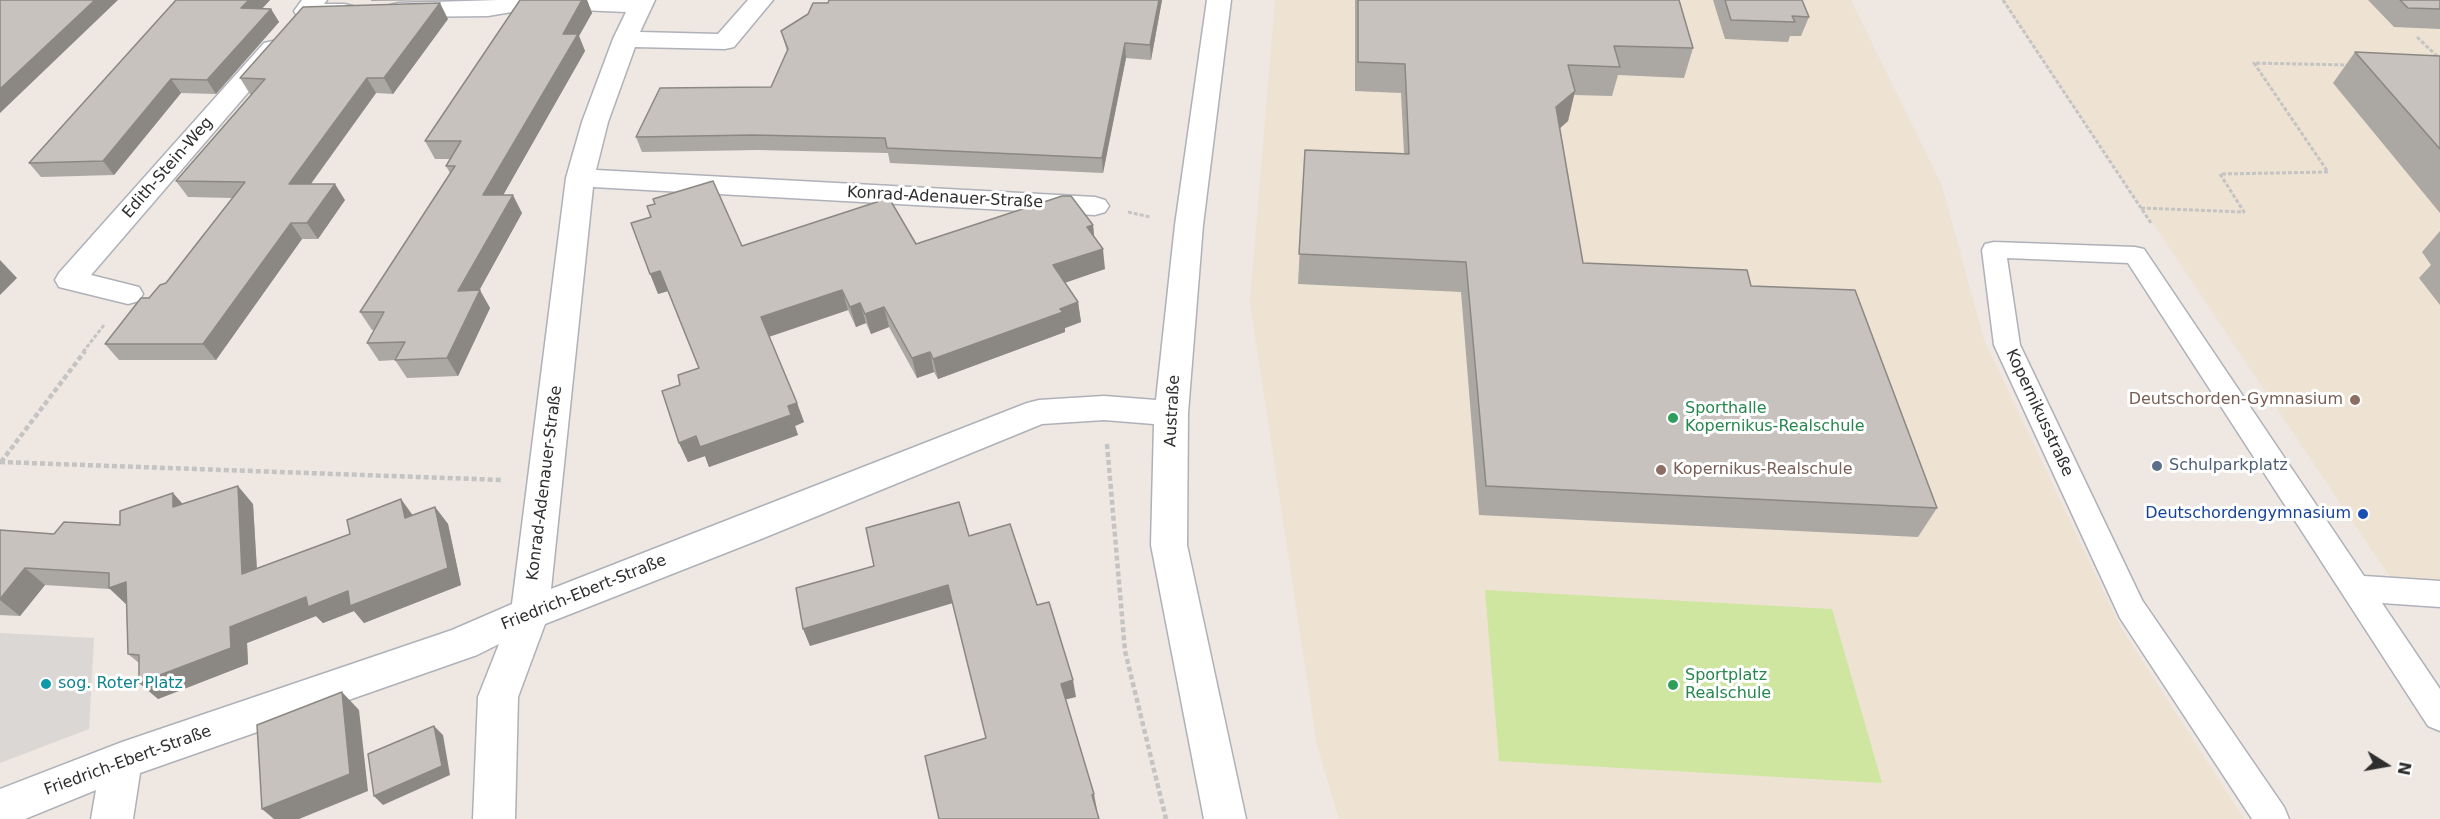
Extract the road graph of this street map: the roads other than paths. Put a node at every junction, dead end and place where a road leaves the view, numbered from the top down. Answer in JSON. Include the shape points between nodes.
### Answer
{"nodes":[{"id":1,"x":761,"y":0,"type":"edge"},
{"id":2,"x":1219,"y":0,"type":"edge"},
{"id":3,"x":642,"y":2,"type":"edge"},
{"id":4,"x":311,"y":6,"type":"edge"},
{"id":5,"x":625,"y":39,"type":"junction"},
{"id":6,"x":580,"y":178,"type":"junction"},
{"id":7,"x":1095,"y":206,"type":"road end"},
{"id":8,"x":128,"y":294,"type":"road end"},
{"id":9,"x":1171,"y":413,"type":"junction"},
{"id":10,"x":2355,"y":588,"type":"junction"},
{"id":11,"x":2440,"y":594,"type":"edge"},
{"id":12,"x":530,"y":613,"type":"junction"},
{"id":13,"x":2440,"y":716,"type":"edge"},
{"id":14,"x":122,"y":761,"type":"junction"},
{"id":15,"x":0,"y":809,"type":"edge"},
{"id":16,"x":112,"y":819,"type":"edge"},
{"id":17,"x":494,"y":819,"type":"edge"},
{"id":18,"x":1225,"y":819,"type":"edge"},
{"id":19,"x":2272,"y":819,"type":"edge"}],
"edges":[{"from":1,"to":5,"type":"street","via":[[725,42]]},
{"from":2,"to":9,"type":"street","name":"Austraße","via":[[1189,225]]},
{"from":3,"to":4,"type":"street","via":[[535,1],[488,9],[369,10]]},
{"from":3,"to":5,"type":"street","name":"Konrad-Adenauer-Straße"},
{"from":4,"to":8,"type":"street","name":"Edith-Stein-Weg","via":[[70,280]]},
{"from":5,"to":6,"type":"street","name":"Konrad-Adenauer-Straße"},
{"from":6,"to":7,"type":"street","name":"Konrad-Adenauer-Straße"},
{"from":6,"to":12,"type":"street","name":"Konrad-Adenauer-Straße"},
{"from":9,"to":12,"type":"street","name":"Friedrich-Ebert-Straße","via":[[1104,408],[1039,412]]},
{"from":9,"to":18,"type":"street","name":"Austraße","via":[[1169,545]]},
{"from":10,"to":11,"type":"lane"},
{"from":10,"to":13,"type":"lane","name":"Kopernikusstraße"},
{"from":10,"to":19,"type":"lane","name":"Kopernikusstraße","via":[[2135,255],[1994,250],[2007,345],[2131,609]]},
{"from":12,"to":14,"type":"street","name":"Friedrich-Ebert-Straße","via":[[463,643]]},
{"from":12,"to":17,"type":"street","name":"Konrad-Adenauer-Straße","via":[[498,697]]},
{"from":14,"to":15,"type":"street","name":"Friedrich-Ebert-Straße"},
{"from":14,"to":16,"type":"street"}]}
